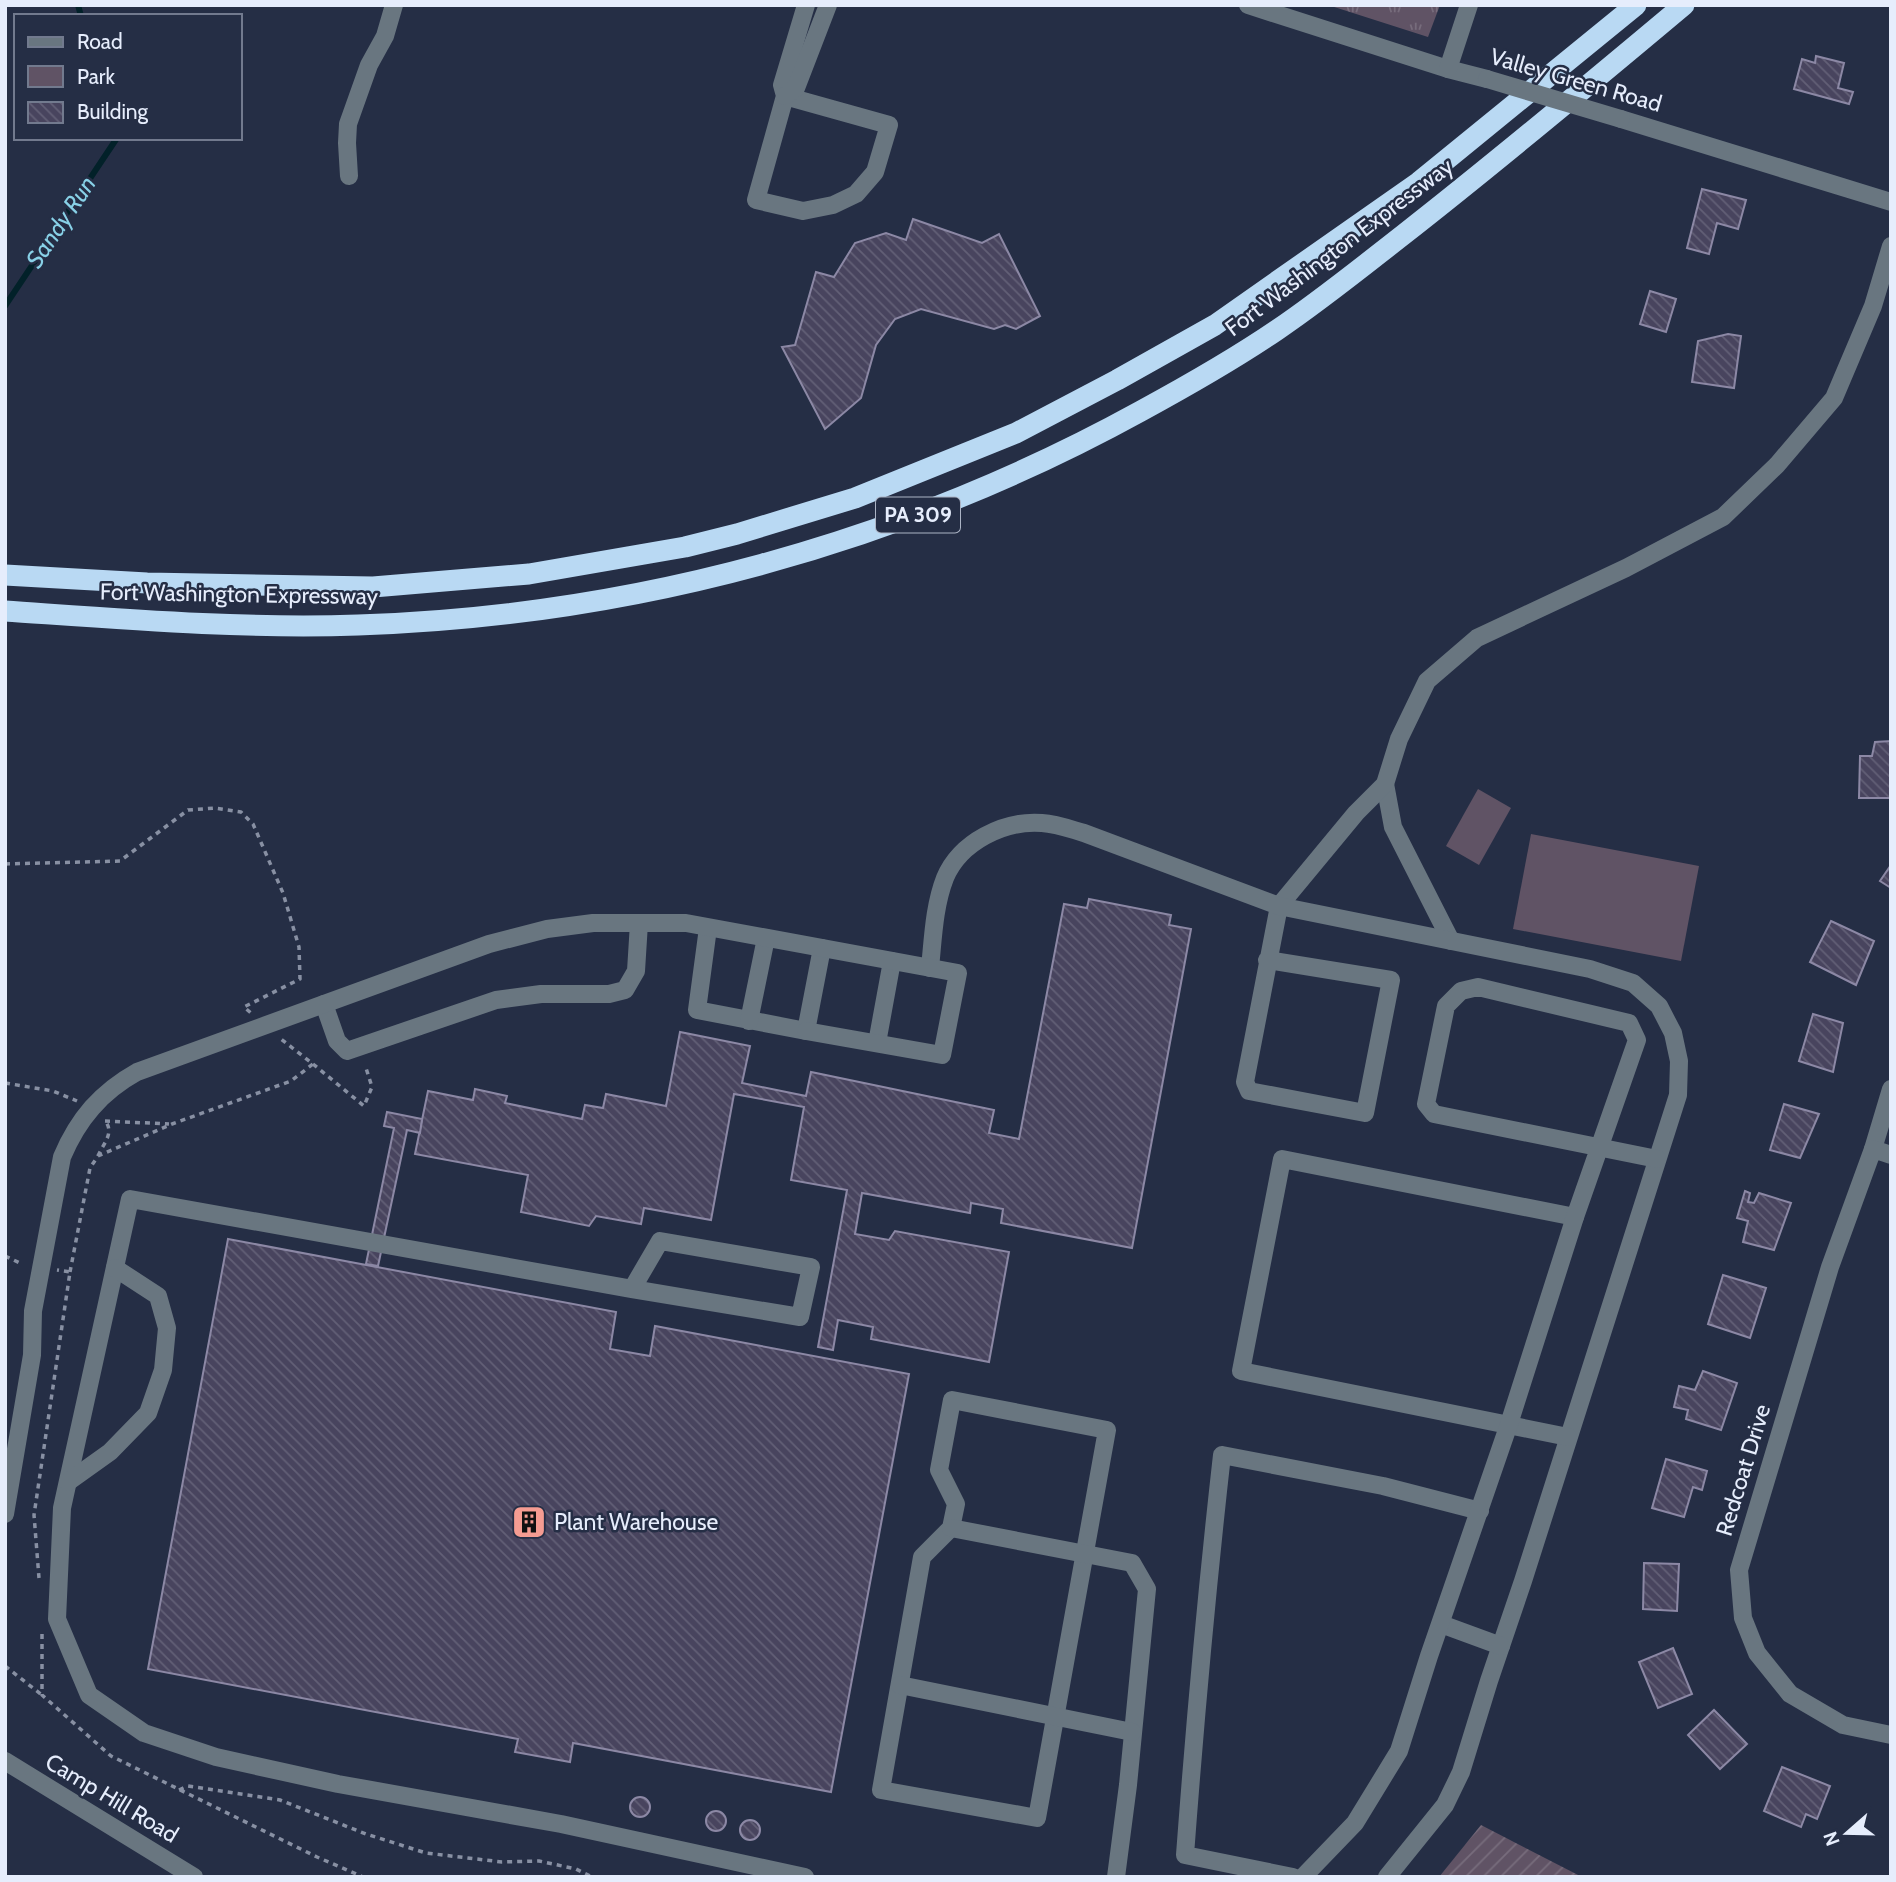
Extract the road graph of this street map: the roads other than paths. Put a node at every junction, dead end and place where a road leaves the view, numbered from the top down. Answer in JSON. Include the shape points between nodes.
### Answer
{"nodes":[{"id":1,"x":394,"y":5,"type":"edge"},
{"id":2,"x":806,"y":5,"type":"edge"},
{"id":3,"x":828,"y":5,"type":"edge"},
{"id":4,"x":1248,"y":5,"type":"edge"},
{"id":5,"x":1469,"y":5,"type":"edge"},
{"id":6,"x":1636,"y":5,"type":"edge"},
{"id":7,"x":1684,"y":5,"type":"edge"},
{"id":8,"x":798,"y":30,"type":"junction"},
{"id":9,"x":817,"y":37,"type":"junction"},
{"id":10,"x":1448,"y":69,"type":"junction"},
{"id":11,"x":785,"y":96,"type":"junction"},
{"id":12,"x":349,"y":176,"type":"dead end"},
{"id":13,"x":1891,"y":202,"type":"edge"},
{"id":14,"x":1891,"y":246,"type":"edge"},
{"id":15,"x":5,"y":575,"type":"edge"},
{"id":16,"x":5,"y":611,"type":"edge"},
{"id":17,"x":1385,"y":784,"type":"junction"},
{"id":18,"x":1279,"y":906,"type":"junction"},
{"id":19,"x":639,"y":923,"type":"junction"},
{"id":20,"x":708,"y":928,"type":"junction"},
{"id":21,"x":766,"y":938,"type":"junction"},
{"id":22,"x":1451,"y":941,"type":"junction"},
{"id":23,"x":822,"y":948,"type":"junction"},
{"id":24,"x":1267,"y":960,"type":"junction"},
{"id":25,"x":892,"y":961,"type":"junction"},
{"id":26,"x":930,"y":968,"type":"junction"},
{"id":27,"x":324,"y":1004,"type":"junction"},
{"id":28,"x":749,"y":1021,"type":"junction"},
{"id":29,"x":806,"y":1031,"type":"junction"},
{"id":30,"x":877,"y":1043,"type":"junction"},
{"id":31,"x":1891,"y":1089,"type":"edge"},
{"id":32,"x":1600,"y":1146,"type":"junction"},
{"id":33,"x":1873,"y":1149,"type":"junction"},
{"id":34,"x":1891,"y":1155,"type":"edge"},
{"id":35,"x":1657,"y":1158,"type":"junction"},
{"id":36,"x":1575,"y":1217,"type":"junction"},
{"id":37,"x":115,"y":1268,"type":"junction"},
{"id":38,"x":632,"y":1289,"type":"junction"},
{"id":39,"x":1509,"y":1424,"type":"junction"},
{"id":40,"x":1568,"y":1437,"type":"junction"},
{"id":41,"x":68,"y":1482,"type":"junction"},
{"id":42,"x":1480,"y":1511,"type":"junction"},
{"id":43,"x":5,"y":1514,"type":"edge"},
{"id":44,"x":951,"y":1528,"type":"junction"},
{"id":45,"x":1084,"y":1554,"type":"junction"},
{"id":46,"x":1441,"y":1624,"type":"junction"},
{"id":47,"x":1501,"y":1646,"type":"junction"},
{"id":48,"x":900,"y":1685,"type":"junction"},
{"id":49,"x":1054,"y":1716,"type":"junction"},
{"id":50,"x":1132,"y":1732,"type":"junction"},
{"id":51,"x":1891,"y":1735,"type":"edge"},
{"id":52,"x":5,"y":1761,"type":"edge"},
{"id":53,"x":194,"y":1877,"type":"edge"},
{"id":54,"x":805,"y":1877,"type":"edge"},
{"id":55,"x":1116,"y":1877,"type":"edge"},
{"id":56,"x":1293,"y":1877,"type":"edge"},
{"id":57,"x":1303,"y":1877,"type":"edge"},
{"id":58,"x":1387,"y":1877,"type":"edge"}],
"edges":[{"from":1,"to":12,"type":"street","via":[[348,124]]},
{"from":2,"to":8,"type":"street"},
{"from":3,"to":9,"type":"street"},
{"from":4,"to":10,"type":"street","name":"Valley Green Road"},
{"from":5,"to":10,"type":"street"},
{"from":6,"to":15,"type":"highway","name":"Fort Washington Expressway","number":"PA 309","via":[[1419,182],[1215,325],[1016,433],[855,498],[685,547],[529,574],[373,587]]},
{"from":7,"to":16,"type":"highway","name":"Fort Washington Expressway","number":"PA 309","via":[[1479,176],[1278,330],[1080,444],[882,528],[757,567],[662,588],[576,604],[430,621],[237,625]]},
{"from":8,"to":9,"type":"street"},
{"from":8,"to":11,"type":"street","via":[[782,85]]},
{"from":9,"to":11,"type":"street","via":[[796,88]]},
{"from":10,"to":13,"type":"street","name":"Valley Green Road","bridge":true},
{"from":11,"to":11,"type":"street","via":[[756,200],[803,211],[856,194],[875,172],[889,125]]},
{"from":14,"to":17,"type":"street","via":[[1874,306],[1834,398],[1777,465],[1723,517],[1478,638],[1427,681],[1399,739]]},
{"from":17,"to":18,"type":"street"},
{"from":17,"to":22,"type":"street","via":[[1392,827]]},
{"from":18,"to":22,"type":"street"},
{"from":18,"to":24,"type":"street"},
{"from":18,"to":26,"type":"street","via":[[1060,825],[1007,826],[971,845],[946,877],[937,907]]},
{"from":19,"to":20,"type":"street"},
{"from":19,"to":27,"type":"street","via":[[593,923],[514,936]]},
{"from":19,"to":27,"type":"street","via":[[636,971],[625,990],[608,995],[541,994],[496,1000],[347,1051],[337,1041]]},
{"from":20,"to":21,"type":"street"},
{"from":20,"to":28,"type":"street","via":[[697,1010]]},
{"from":21,"to":23,"type":"street"},
{"from":21,"to":28,"type":"street"},
{"from":22,"to":35,"type":"street","via":[[1590,969],[1633,983],[1659,1006],[1673,1033],[1679,1061],[1678,1095]]},
{"from":23,"to":25,"type":"street"},
{"from":23,"to":29,"type":"street"},
{"from":24,"to":24,"type":"street","via":[[1245,1082],[1250,1091],[1365,1113],[1391,980]]},
{"from":25,"to":26,"type":"street"},
{"from":25,"to":30,"type":"street"},
{"from":26,"to":30,"type":"street","via":[[958,973],[942,1055]]},
{"from":27,"to":43,"type":"street","via":[[129,1077],[105,1094],[71,1134],[62,1157],[33,1311],[32,1355]]},
{"from":28,"to":29,"type":"street"},
{"from":29,"to":30,"type":"street"},
{"from":31,"to":33,"type":"street","name":"Redcoat Drive"},
{"from":32,"to":32,"type":"street","via":[[1637,1041],[1629,1023],[1478,987],[1461,991],[1446,1006],[1426,1104],[1434,1114]]},
{"from":32,"to":35,"type":"street"},
{"from":32,"to":36,"type":"street"},
{"from":33,"to":34,"type":"street"},
{"from":33,"to":51,"type":"street","name":"Redcoat Drive","via":[[1830,1267],[1739,1570],[1743,1618],[1757,1653],[1790,1694],[1843,1725]]},
{"from":35,"to":40,"type":"street"},
{"from":36,"to":39,"type":"street"},
{"from":36,"to":39,"type":"street","via":[[1282,1159],[1241,1371]]},
{"from":37,"to":38,"type":"street","via":[[130,1199]]},
{"from":37,"to":41,"type":"street"},
{"from":37,"to":41,"type":"street","via":[[158,1296],[167,1328],[163,1370],[148,1413],[110,1452]]},
{"from":38,"to":38,"type":"street","via":[[800,1317],[811,1268],[660,1241]]},
{"from":39,"to":40,"type":"street"},
{"from":39,"to":42,"type":"street"},
{"from":40,"to":47,"type":"street"},
{"from":41,"to":54,"type":"street","via":[[62,1508],[57,1619],[89,1695],[144,1733],[216,1757],[338,1784],[561,1824]]},
{"from":42,"to":46,"type":"street"},
{"from":42,"to":56,"type":"street","via":[[1383,1486],[1222,1455],[1185,1855]]},
{"from":44,"to":45,"type":"street"},
{"from":44,"to":45,"type":"street","via":[[956,1504],[939,1470],[951,1400],[1107,1430]]},
{"from":44,"to":48,"type":"street","via":[[922,1557]]},
{"from":45,"to":49,"type":"street"},
{"from":45,"to":50,"type":"street","via":[[1132,1563],[1147,1588]]},
{"from":46,"to":47,"type":"street"},
{"from":46,"to":57,"type":"street","via":[[1399,1751],[1355,1824]]},
{"from":47,"to":58,"type":"street","via":[[1451,1794]]},
{"from":48,"to":49,"type":"street"},
{"from":48,"to":49,"type":"street","via":[[881,1790],[1037,1818]]},
{"from":49,"to":50,"type":"street"},
{"from":50,"to":55,"type":"street"},
{"from":52,"to":53,"type":"street","name":"Camp Hill Road"}]}
